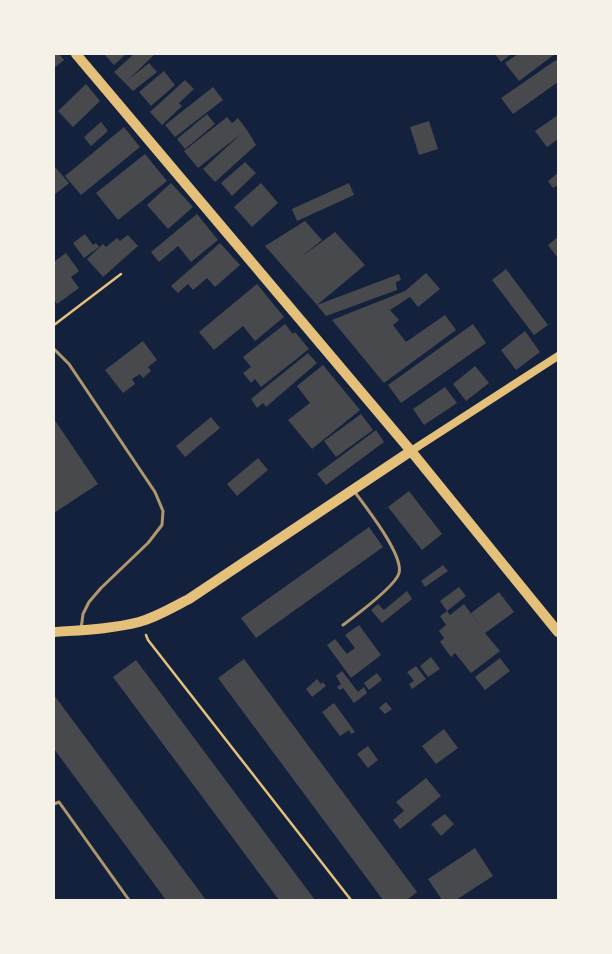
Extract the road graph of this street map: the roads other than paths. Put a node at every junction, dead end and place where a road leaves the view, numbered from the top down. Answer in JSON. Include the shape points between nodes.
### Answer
{"nodes":[{"id":1,"x":76,"y":54,"type":"edge"},
{"id":2,"x":54,"y":349,"type":"edge"},
{"id":3,"x":558,"y":356,"type":"edge"},
{"id":4,"x":411,"y":451,"type":"junction"},
{"id":5,"x":354,"y":490,"type":"junction"},
{"id":6,"x":344,"y":625,"type":"dead end"},
{"id":7,"x":80,"y":630,"type":"junction"},
{"id":8,"x":54,"y":632,"type":"edge"},
{"id":9,"x":558,"y":632,"type":"edge"},
{"id":10,"x":54,"y":804,"type":"edge"},
{"id":11,"x":129,"y":900,"type":"edge"}],
"edges":[{"from":1,"to":4,"type":"main road"},
{"from":2,"to":7,"type":"lane","via":[[69,364],[155,492],[163,511],[162,525],[158,531],[89,602],[83,614]]},
{"from":3,"to":4,"type":"main road"},
{"from":4,"to":5,"type":"main road"},
{"from":4,"to":9,"type":"main road"},
{"from":5,"to":6,"type":"lane","via":[[383,530],[398,561],[399,573],[393,583]]},
{"from":5,"to":7,"type":"main road","via":[[189,599],[165,612],[140,622]]},
{"from":7,"to":8,"type":"main road"},
{"from":10,"to":11,"type":"lane","via":[[59,802]]}]}
